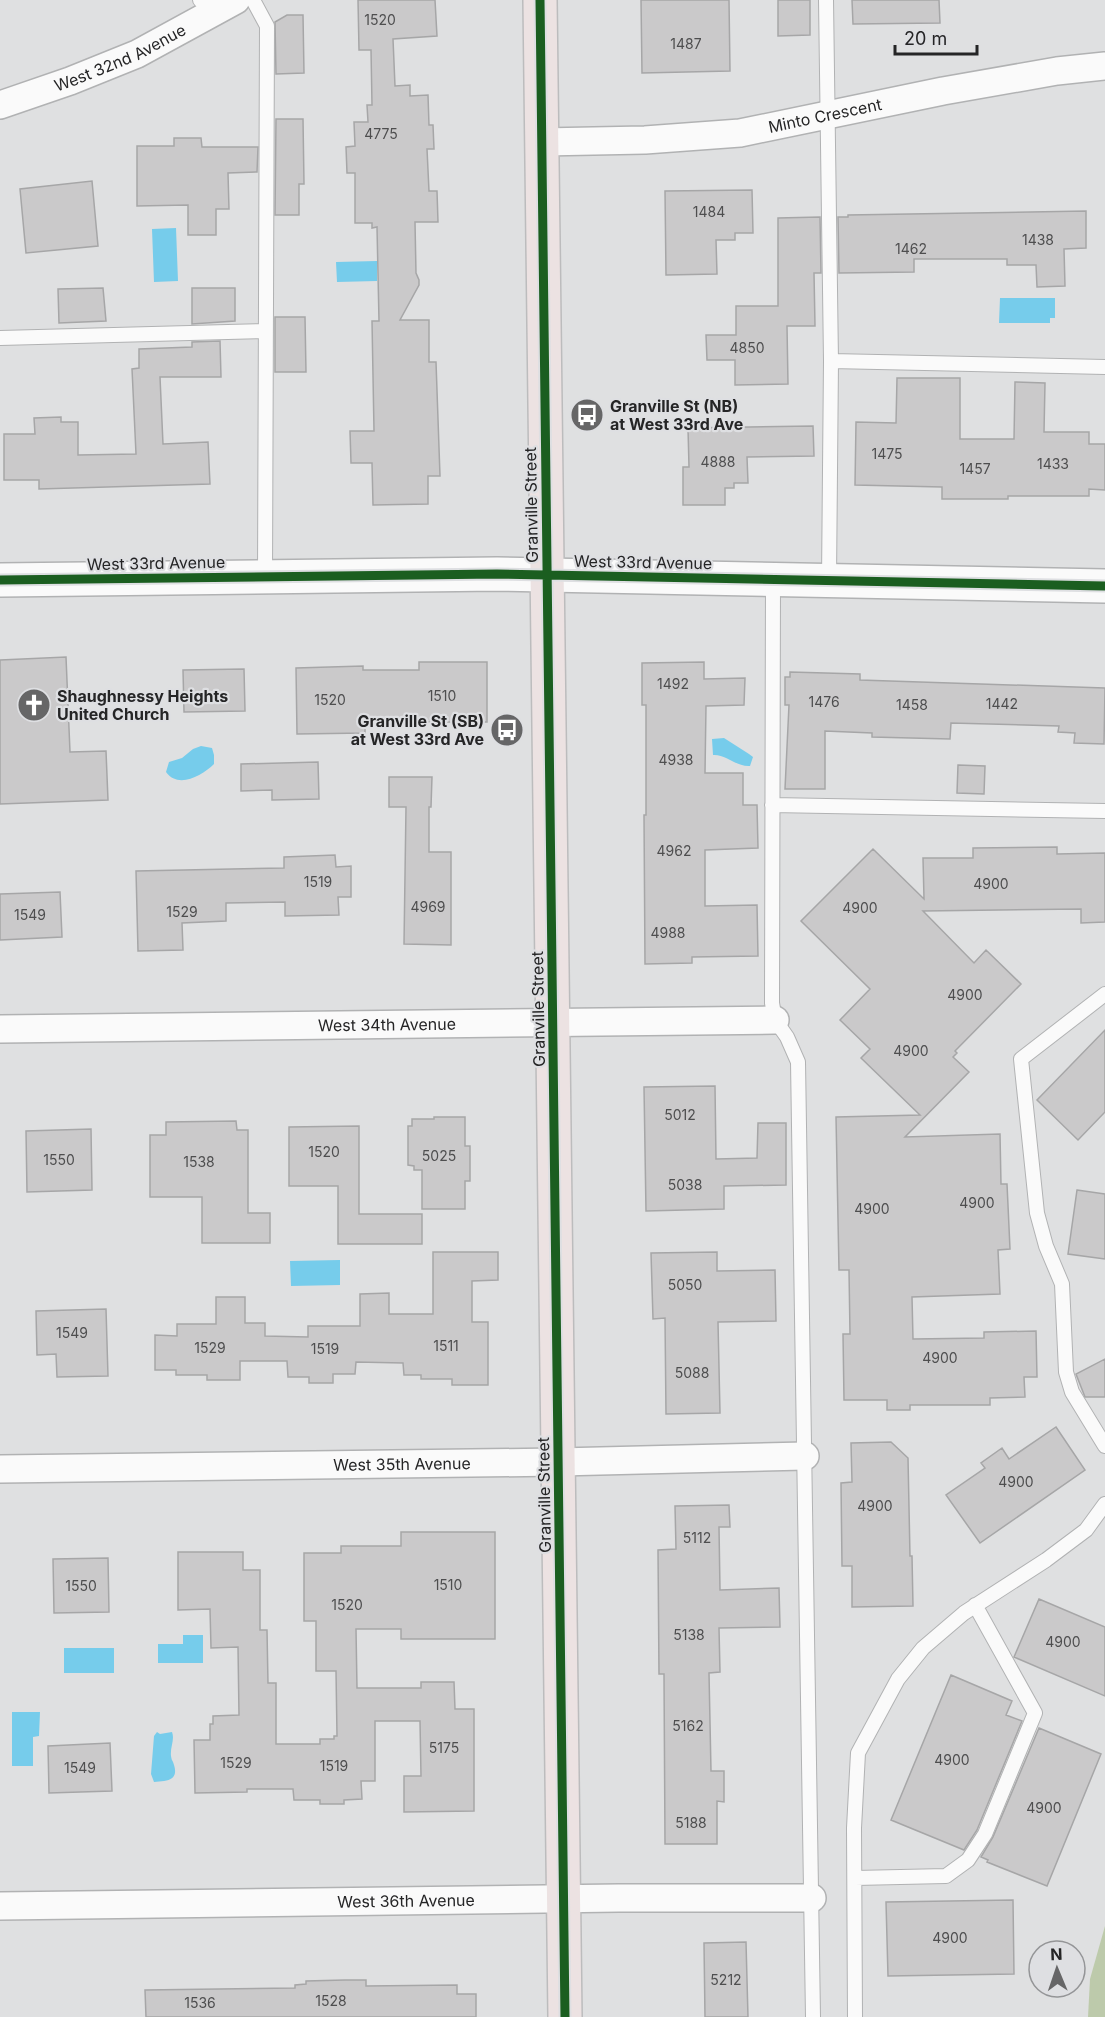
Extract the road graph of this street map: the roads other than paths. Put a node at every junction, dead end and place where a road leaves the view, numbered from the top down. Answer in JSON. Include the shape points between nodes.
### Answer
{"nodes":[{"id":1,"x":253,"y":0,"type":"edge"},
{"id":2,"x":540,"y":0,"type":"edge"},
{"id":3,"x":826,"y":0,"type":"edge"},
{"id":4,"x":217,"y":4,"type":"edge"},
{"id":5,"x":1105,"y":66,"type":"edge"},
{"id":6,"x":0,"y":105,"type":"edge"},
{"id":7,"x":829,"y":115,"type":"junction"},
{"id":8,"x":542,"y":142,"type":"junction"},
{"id":9,"x":264,"y":332,"type":"junction"},
{"id":10,"x":0,"y":338,"type":"edge"},
{"id":11,"x":831,"y":361,"type":"junction"},
{"id":12,"x":1105,"y":368,"type":"edge"},
{"id":13,"x":547,"y":575,"type":"junction"},
{"id":14,"x":265,"y":577,"type":"junction"},
{"id":15,"x":773,"y":579,"type":"junction"},
{"id":16,"x":0,"y":580,"type":"edge"},
{"id":17,"x":829,"y":580,"type":"junction"},
{"id":18,"x":1105,"y":586,"type":"edge"},
{"id":19,"x":772,"y":806,"type":"junction"},
{"id":20,"x":1105,"y":811,"type":"edge"},
{"id":21,"x":1105,"y":994,"type":"edge"},
{"id":22,"x":775,"y":1020,"type":"junction"},
{"id":23,"x":553,"y":1023,"type":"junction"},
{"id":24,"x":0,"y":1029,"type":"edge"},
{"id":25,"x":1105,"y":1446,"type":"edge"},
{"id":26,"x":805,"y":1456,"type":"junction"},
{"id":27,"x":559,"y":1462,"type":"junction"},
{"id":28,"x":0,"y":1469,"type":"edge"},
{"id":29,"x":1105,"y":1504,"type":"edge"},
{"id":30,"x":975,"y":1605,"type":"junction"},
{"id":31,"x":855,"y":1878,"type":"junction"},
{"id":32,"x":812,"y":1898,"type":"junction"},
{"id":33,"x":563,"y":1899,"type":"junction"},
{"id":34,"x":0,"y":1906,"type":"edge"},
{"id":35,"x":565,"y":2017,"type":"edge"},
{"id":36,"x":813,"y":2017,"type":"edge"},
{"id":37,"x":855,"y":2017,"type":"edge"}],
"edges":[{"from":1,"to":9,"type":"lane","via":[[267,26]]},
{"from":2,"to":8,"type":"highway","name":"Granville Street"},
{"from":3,"to":7,"type":"lane"},
{"from":4,"to":6,"type":"street","name":"West 32nd Avenue","via":[[137,54]]},
{"from":5,"to":7,"type":"street","name":"Minto Crescent","via":[[943,91]]},
{"from":7,"to":8,"type":"street","name":"Minto Crescent","via":[[740,133]]},
{"from":7,"to":11,"type":"lane"},
{"from":8,"to":13,"type":"highway","name":"Granville Street"},
{"from":9,"to":10,"type":"lane"},
{"from":9,"to":14,"type":"lane"},
{"from":11,"to":12,"type":"lane"},
{"from":11,"to":17,"type":"lane"},
{"from":13,"to":14,"type":"street","name":"West 33rd Avenue"},
{"from":13,"to":15,"type":"street","name":"West 33rd Avenue"},
{"from":13,"to":23,"type":"highway","name":"Granville Street"},
{"from":14,"to":16,"type":"street","name":"West 33rd Avenue"},
{"from":15,"to":17,"type":"street","name":"West 33rd Avenue"},
{"from":15,"to":19,"type":"lane"},
{"from":17,"to":18,"type":"street","name":"West 33rd Avenue"},
{"from":19,"to":20,"type":"lane"},
{"from":19,"to":22,"type":"lane"},
{"from":21,"to":25,"type":"lane","via":[[1021,1059],[1037,1213],[1062,1284],[1066,1372],[1072,1392]]},
{"from":22,"to":23,"type":"street","name":"West 34th Avenue"},
{"from":22,"to":26,"type":"lane","via":[[798,1062]]},
{"from":23,"to":24,"type":"street","name":"West 34th Avenue"},
{"from":23,"to":27,"type":"highway","name":"Granville Street"},
{"from":26,"to":27,"type":"street","name":"West 35th Avenue"},
{"from":26,"to":32,"type":"lane"},
{"from":27,"to":28,"type":"street","name":"West 35th Avenue"},
{"from":27,"to":33,"type":"highway","name":"Granville Street"},
{"from":29,"to":30,"type":"lane","via":[[1086,1530]]},
{"from":30,"to":31,"type":"lane","via":[[923,1648],[898,1679],[858,1753]]},
{"from":30,"to":31,"type":"lane","via":[[1035,1713],[986,1834],[968,1860],[946,1876]]},
{"from":31,"to":37,"type":"lane"},
{"from":32,"to":33,"type":"street","name":"West 36th Avenue"},
{"from":32,"to":36,"type":"lane"},
{"from":33,"to":34,"type":"street","name":"West 36th Avenue"},
{"from":33,"to":35,"type":"highway","name":"Granville Street"}]}
